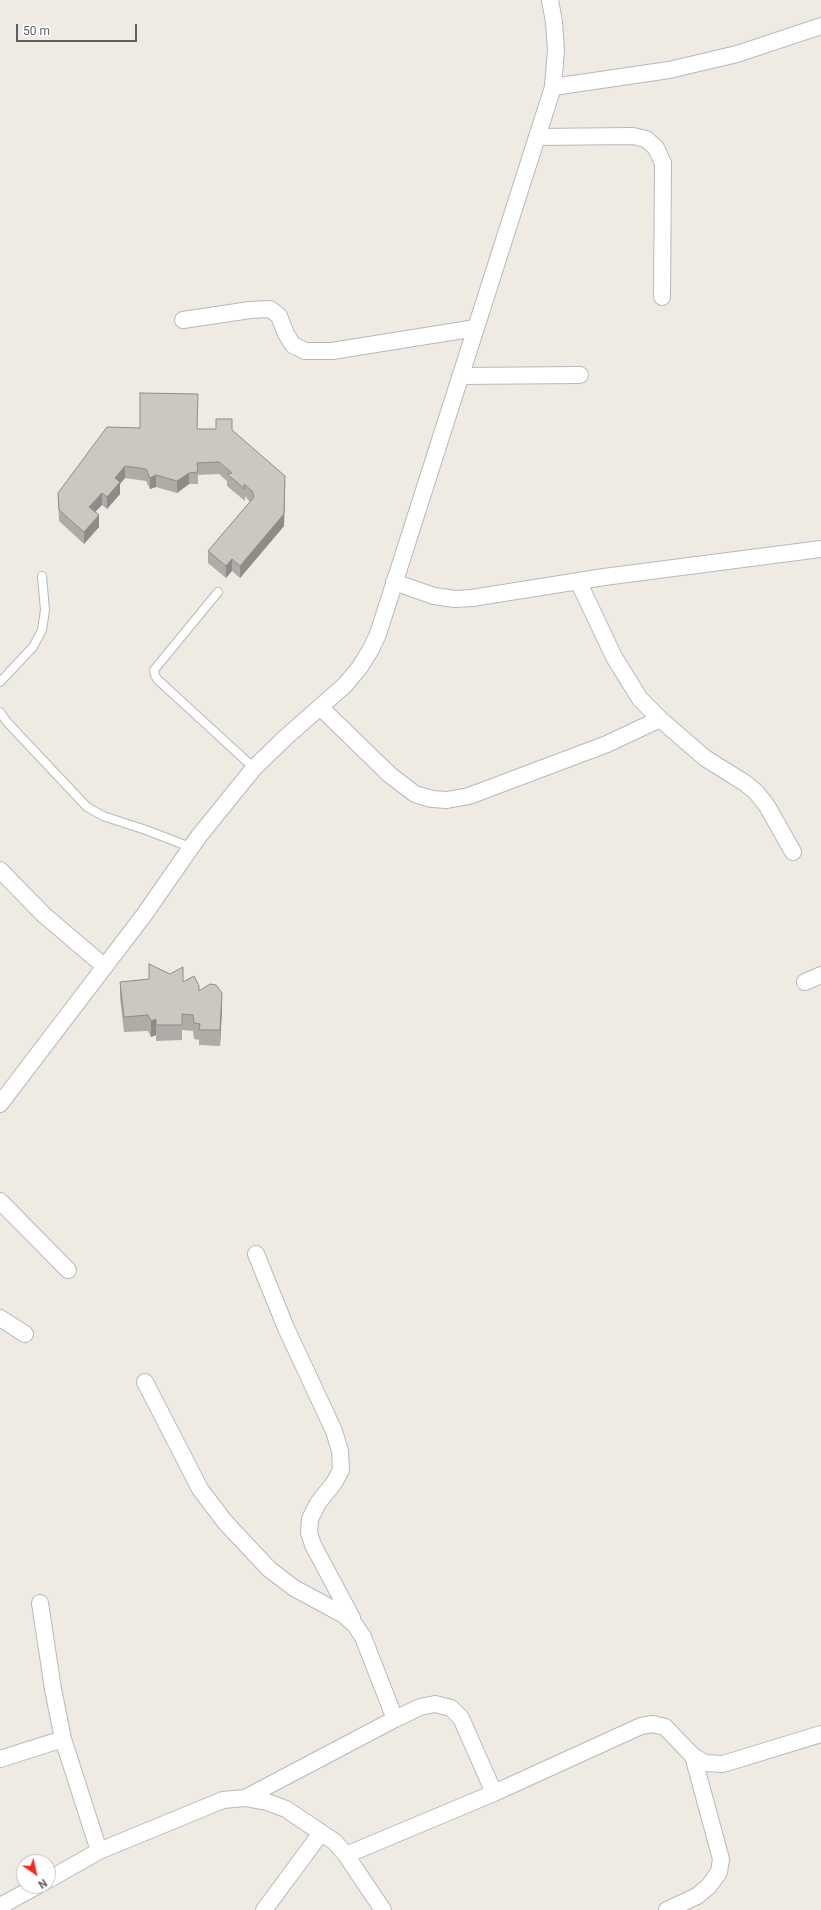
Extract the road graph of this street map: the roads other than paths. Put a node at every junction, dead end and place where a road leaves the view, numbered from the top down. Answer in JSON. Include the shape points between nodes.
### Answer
{"nodes":[{"id":1,"x":550,"y":0,"type":"edge"},
{"id":2,"x":821,"y":26,"type":"edge"},
{"id":3,"x":553,"y":87,"type":"junction"},
{"id":4,"x":537,"y":137,"type":"junction"},
{"id":5,"x":662,"y":298,"type":"dead end"},
{"id":6,"x":183,"y":320,"type":"dead end"},
{"id":7,"x":476,"y":328,"type":"junction"},
{"id":8,"x":580,"y":375,"type":"dead end"},
{"id":9,"x":460,"y":376,"type":"junction"},
{"id":10,"x":821,"y":549,"type":"edge"},
{"id":11,"x":42,"y":576,"type":"dead end"},
{"id":12,"x":578,"y":581,"type":"junction"},
{"id":13,"x":394,"y":582,"type":"junction"},
{"id":14,"x":218,"y":592,"type":"dead end"},
{"id":15,"x":0,"y":682,"type":"edge"},
{"id":16,"x":320,"y":707,"type":"junction"},
{"id":17,"x":0,"y":712,"type":"edge"},
{"id":18,"x":660,"y":719,"type":"junction"},
{"id":19,"x":254,"y":768,"type":"junction"},
{"id":20,"x":190,"y":847,"type":"junction"},
{"id":21,"x":793,"y":852,"type":"dead end"},
{"id":22,"x":0,"y":870,"type":"edge"},
{"id":23,"x":104,"y":966,"type":"junction"},
{"id":24,"x":821,"y":975,"type":"edge"},
{"id":25,"x":805,"y":982,"type":"dead end"},
{"id":26,"x":0,"y":1104,"type":"edge"},
{"id":27,"x":0,"y":1201,"type":"edge"},
{"id":28,"x":256,"y":1254,"type":"dead end"},
{"id":29,"x":68,"y":1270,"type":"dead end"},
{"id":30,"x":0,"y":1318,"type":"edge"},
{"id":31,"x":25,"y":1334,"type":"dead end"},
{"id":32,"x":146,"y":1382,"type":"dead end"},
{"id":33,"x":40,"y":1603,"type":"dead end"},
{"id":34,"x":355,"y":1625,"type":"junction"},
{"id":35,"x":395,"y":1719,"type":"junction"},
{"id":36,"x":821,"y":1734,"type":"edge"},
{"id":37,"x":63,"y":1739,"type":"junction"},
{"id":38,"x":693,"y":1756,"type":"junction"},
{"id":39,"x":0,"y":1759,"type":"edge"},
{"id":40,"x":494,"y":1794,"type":"junction"},
{"id":41,"x":245,"y":1798,"type":"junction"},
{"id":42,"x":321,"y":1833,"type":"junction"},
{"id":43,"x":99,"y":1851,"type":"junction"},
{"id":44,"x":346,"y":1855,"type":"junction"},
{"id":45,"x":56,"y":1875,"type":"edge"},
{"id":46,"x":22,"y":1894,"type":"edge"},
{"id":47,"x":0,"y":1906,"type":"edge"},
{"id":48,"x":264,"y":1910,"type":"edge"},
{"id":49,"x":383,"y":1910,"type":"edge"},
{"id":50,"x":667,"y":1910,"type":"edge"}],
"edges":[{"from":1,"to":3,"type":"street","via":[[556,50]]},
{"from":2,"to":3,"type":"street","via":[[737,54],[669,70]]},
{"from":3,"to":4,"type":"street"},
{"from":4,"to":5,"type":"street","via":[[633,136],[646,139],[656,148],[663,163]]},
{"from":4,"to":7,"type":"street"},
{"from":6,"to":7,"type":"street","via":[[270,309],[279,316],[293,345],[305,351],[332,351]]},
{"from":7,"to":9,"type":"street"},
{"from":8,"to":9,"type":"street"},
{"from":9,"to":13,"type":"street"},
{"from":10,"to":12,"type":"street"},
{"from":11,"to":15,"type":"lane","via":[[46,610],[42,630],[33,647]]},
{"from":12,"to":13,"type":"street","via":[[455,599],[434,596]]},
{"from":12,"to":18,"type":"street","via":[[614,657],[640,699]]},
{"from":13,"to":16,"type":"street","via":[[371,649],[345,685]]},
{"from":14,"to":19,"type":"lane","via":[[154,670],[155,675]]},
{"from":16,"to":18,"type":"street","via":[[390,775],[415,794],[447,800],[469,796],[607,744]]},
{"from":16,"to":19,"type":"street"},
{"from":17,"to":20,"type":"lane","via":[[87,807],[103,816]]},
{"from":18,"to":21,"type":"street","via":[[705,758],[745,782],[756,792],[767,806]]},
{"from":19,"to":20,"type":"street"},
{"from":20,"to":23,"type":"street","via":[[144,915]]},
{"from":22,"to":23,"type":"street","via":[[44,915]]},
{"from":23,"to":26,"type":"street"},
{"from":24,"to":25,"type":"street"},
{"from":27,"to":29,"type":"street"},
{"from":28,"to":34,"type":"street","via":[[286,1328],[334,1431],[340,1451],[341,1470],[318,1503],[310,1519],[309,1533]]},
{"from":30,"to":31,"type":"street"},
{"from":32,"to":34,"type":"street","via":[[200,1489],[224,1522],[269,1569],[294,1588],[344,1615]]},
{"from":33,"to":37,"type":"street"},
{"from":34,"to":35,"type":"street","via":[[363,1637]]},
{"from":35,"to":40,"type":"street","via":[[420,1707],[435,1704],[451,1708],[461,1718]]},
{"from":35,"to":41,"type":"street"},
{"from":36,"to":38,"type":"street","via":[[723,1764],[705,1763]]},
{"from":37,"to":39,"type":"street"},
{"from":37,"to":43,"type":"street"},
{"from":38,"to":40,"type":"street","via":[[665,1727],[653,1724],[641,1726]]},
{"from":38,"to":50,"type":"street","via":[[721,1859],[719,1872],[709,1886],[697,1896]]},
{"from":40,"to":44,"type":"street"},
{"from":41,"to":42,"type":"street","via":[[286,1809]]},
{"from":41,"to":43,"type":"street","via":[[223,1800]]},
{"from":42,"to":44,"type":"street","via":[[335,1842]]},
{"from":42,"to":48,"type":"street"},
{"from":43,"to":45,"type":"street"},
{"from":44,"to":49,"type":"street"},
{"from":46,"to":47,"type":"street"}]}
